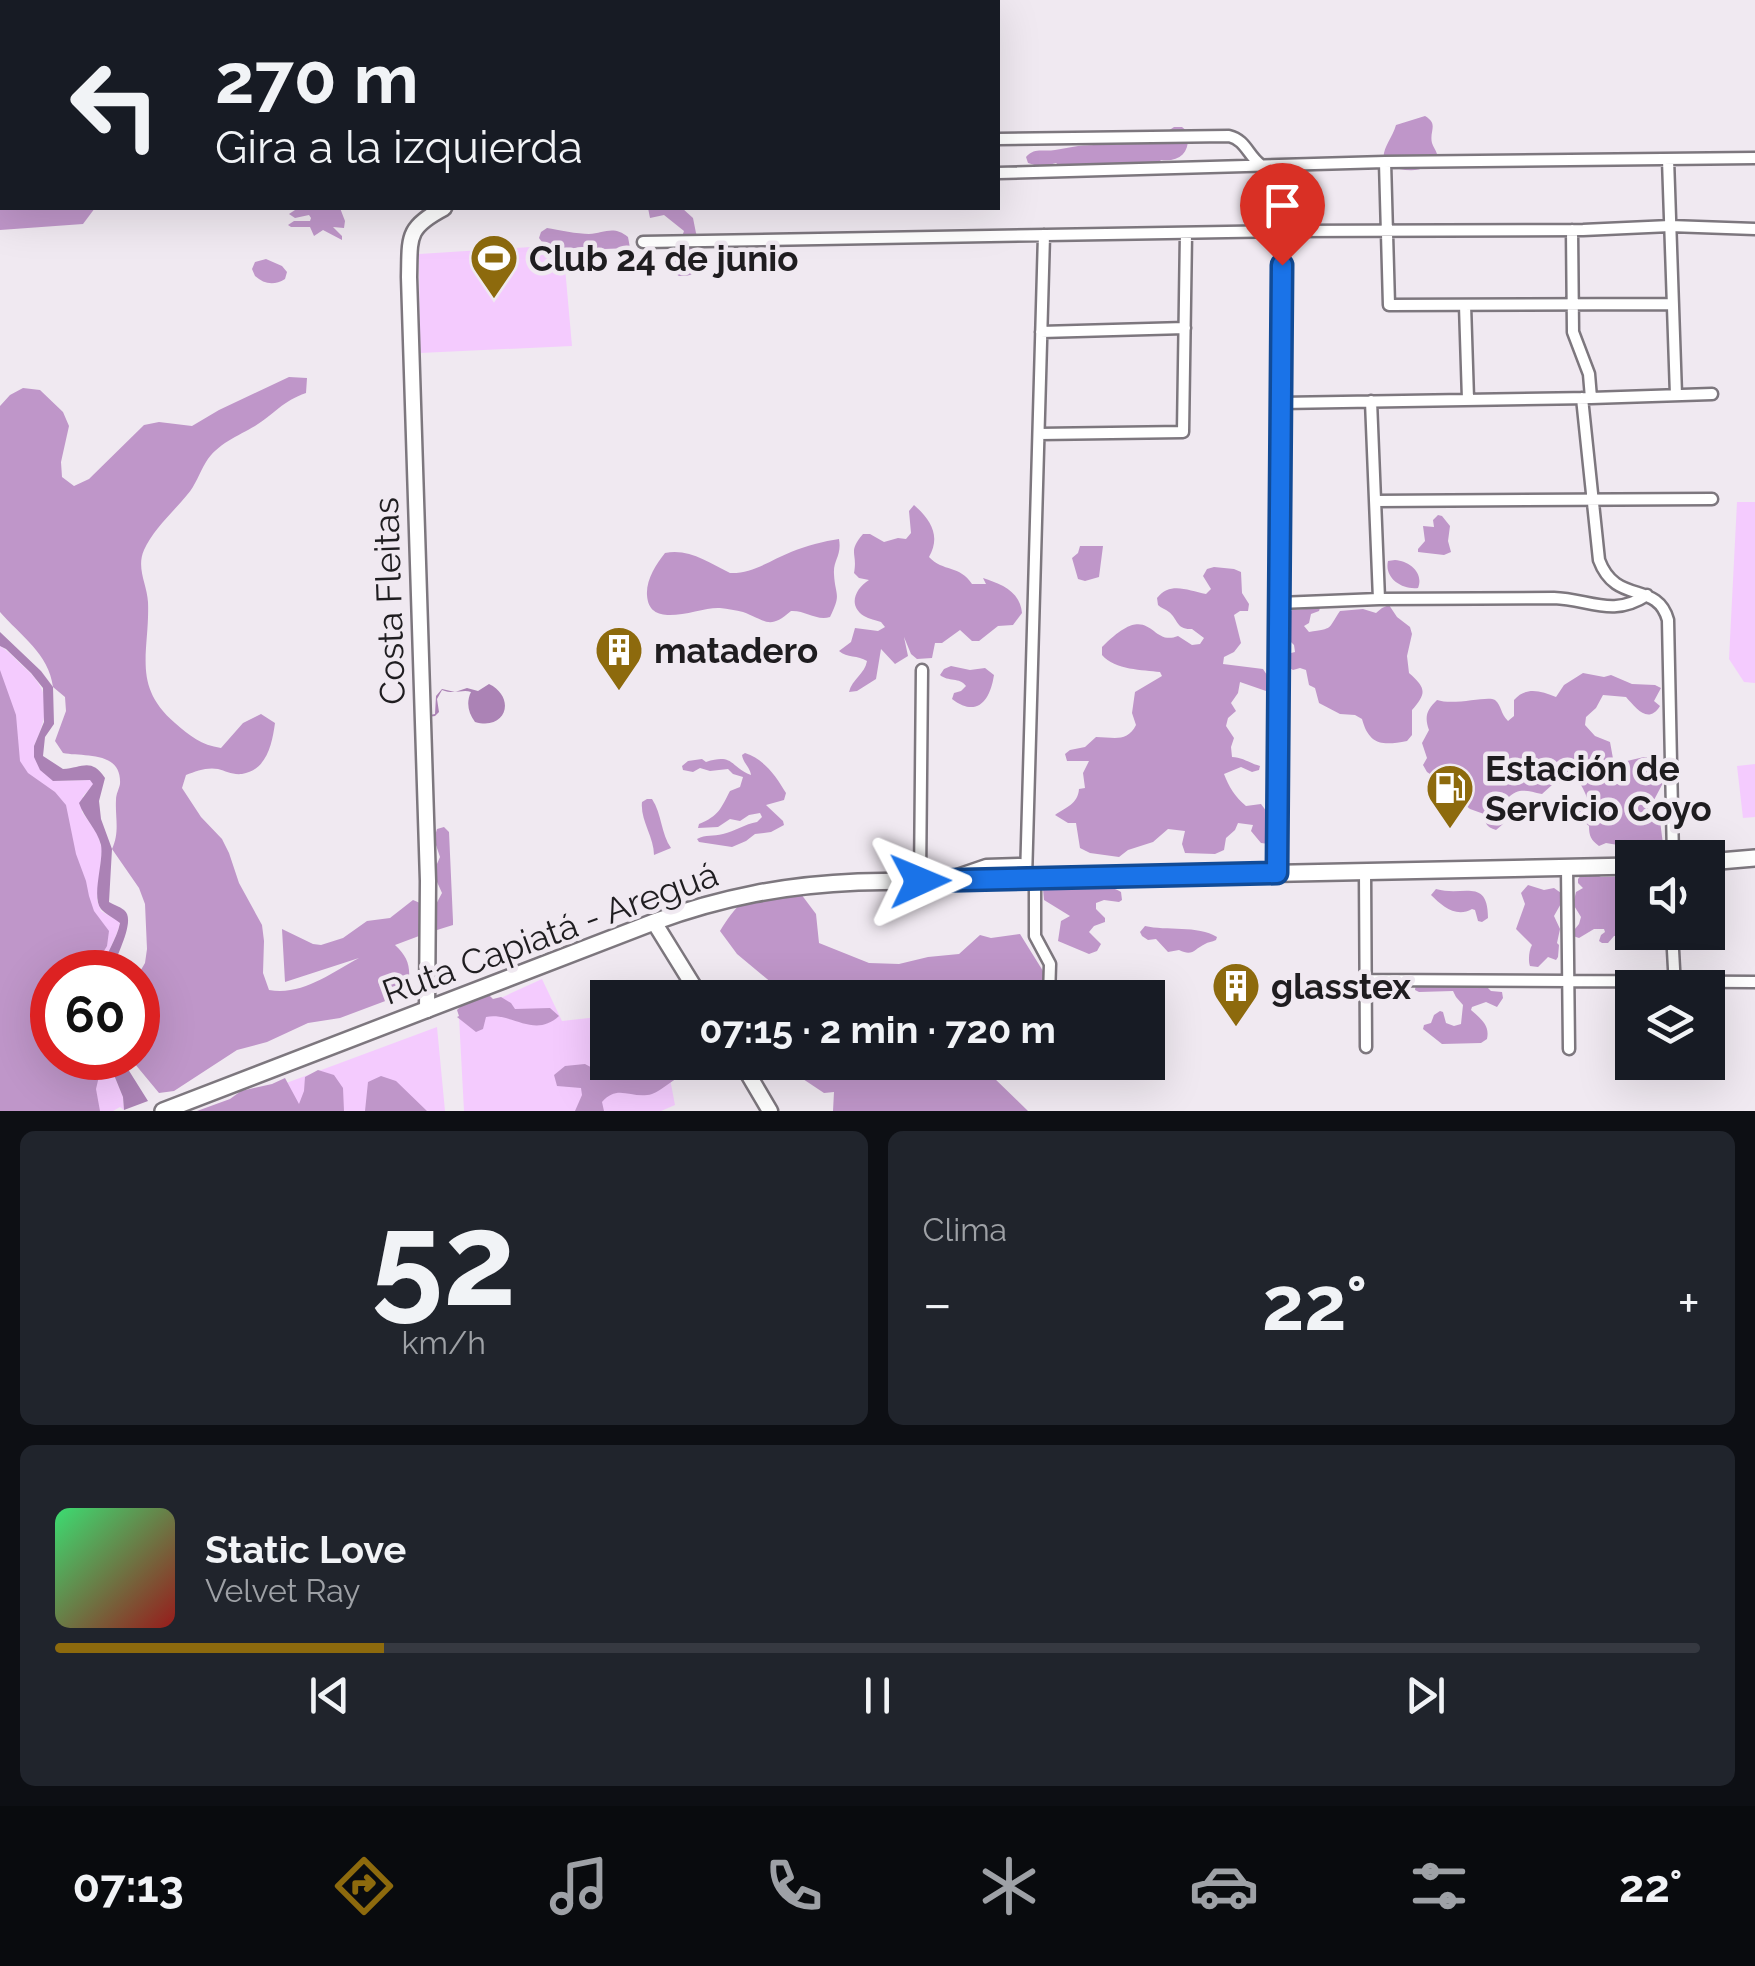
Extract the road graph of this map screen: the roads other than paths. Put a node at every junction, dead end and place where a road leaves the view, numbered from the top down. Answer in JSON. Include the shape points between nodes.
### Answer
{"nodes":[{"id":1,"x":1000,"y":139,"type":"edge"},
{"id":2,"x":1755,"y":158,"type":"edge"},
{"id":3,"x":1668,"y":159,"type":"junction"},
{"id":4,"x":1385,"y":162,"type":"junction"},
{"id":5,"x":1283,"y":165,"type":"junction"},
{"id":6,"x":1262,"y":166,"type":"junction"},
{"id":7,"x":1000,"y":174,"type":"edge"},
{"id":8,"x":440,"y":210,"type":"edge"},
{"id":9,"x":1670,"y":226,"type":"junction"},
{"id":10,"x":1755,"y":229,"type":"edge"},
{"id":11,"x":1572,"y":230,"type":"junction"},
{"id":12,"x":1282,"y":231,"type":"junction"},
{"id":13,"x":1387,"y":231,"type":"junction"},
{"id":14,"x":1186,"y":233,"type":"junction"},
{"id":15,"x":1044,"y":235,"type":"junction"},
{"id":16,"x":644,"y":242,"type":"dead end"},
{"id":17,"x":1573,"y":304,"type":"junction"},
{"id":18,"x":1673,"y":304,"type":"junction"},
{"id":19,"x":1465,"y":305,"type":"junction"},
{"id":20,"x":1184,"y":328,"type":"junction"},
{"id":21,"x":1042,"y":332,"type":"junction"},
{"id":22,"x":1712,"y":394,"type":"dead end"},
{"id":23,"x":1676,"y":395,"type":"junction"},
{"id":24,"x":1586,"y":398,"type":"junction"},
{"id":25,"x":1468,"y":399,"type":"junction"},
{"id":26,"x":1371,"y":401,"type":"junction"},
{"id":27,"x":1281,"y":402,"type":"junction"},
{"id":28,"x":1038,"y":434,"type":"junction"},
{"id":29,"x":1712,"y":499,"type":"dead end"},
{"id":30,"x":1594,"y":500,"type":"junction"},
{"id":31,"x":1375,"y":501,"type":"junction"},
{"id":32,"x":1647,"y":595,"type":"junction"},
{"id":33,"x":1379,"y":599,"type":"junction"},
{"id":34,"x":1279,"y":603,"type":"junction"},
{"id":35,"x":922,"y":670,"type":"dead end"},
{"id":36,"x":1673,"y":840,"type":"edge"},
{"id":37,"x":1755,"y":858,"type":"edge"},
{"id":38,"x":1725,"y":861,"type":"edge"},
{"id":39,"x":1615,"y":867,"type":"edge"},
{"id":40,"x":1568,"y":868,"type":"junction"},
{"id":41,"x":1365,"y":872,"type":"junction"},
{"id":42,"x":1277,"y":873,"type":"junction"},
{"id":43,"x":1027,"y":874,"type":"junction"},
{"id":44,"x":920,"y":881,"type":"junction"},
{"id":45,"x":654,"y":922,"type":"junction"},
{"id":46,"x":690,"y":980,"type":"edge"},
{"id":47,"x":1050,"y":980,"type":"edge"},
{"id":48,"x":1365,"y":980,"type":"junction"},
{"id":49,"x":1569,"y":981,"type":"junction"},
{"id":50,"x":1615,"y":982,"type":"edge"},
{"id":51,"x":1755,"y":982,"type":"edge"},
{"id":52,"x":1725,"y":983,"type":"edge"},
{"id":53,"x":427,"y":1010,"type":"junction"},
{"id":54,"x":1366,"y":1048,"type":"dead end"},
{"id":55,"x":1569,"y":1050,"type":"dead end"},
{"id":56,"x":752,"y":1080,"type":"edge"},
{"id":57,"x":163,"y":1111,"type":"edge"},
{"id":58,"x":770,"y":1111,"type":"edge"}],
"edges":[{"from":1,"to":6,"type":"street","via":[[1229,136]]},
{"from":2,"to":3,"type":"street"},
{"from":3,"to":4,"type":"street"},
{"from":3,"to":9,"type":"street"},
{"from":4,"to":5,"type":"street"},
{"from":4,"to":13,"type":"street"},
{"from":5,"to":6,"type":"street"},
{"from":5,"to":12,"type":"street"},
{"from":6,"to":7,"type":"street"},
{"from":8,"to":53,"type":"main road","name":"Costa Fleitas","via":[[416,227],[409,263]]},
{"from":9,"to":10,"type":"street"},
{"from":9,"to":11,"type":"street"},
{"from":9,"to":18,"type":"street"},
{"from":11,"to":13,"type":"street"},
{"from":11,"to":17,"type":"street"},
{"from":12,"to":13,"type":"street"},
{"from":12,"to":14,"type":"street"},
{"from":12,"to":27,"type":"street"},
{"from":13,"to":19,"type":"street","via":[[1389,305]]},
{"from":14,"to":15,"type":"street"},
{"from":14,"to":20,"type":"street"},
{"from":15,"to":16,"type":"street"},
{"from":15,"to":21,"type":"street"},
{"from":17,"to":18,"type":"street"},
{"from":17,"to":19,"type":"street"},
{"from":17,"to":24,"type":"street","via":[[1573,332],[1589,374]]},
{"from":18,"to":23,"type":"street"},
{"from":19,"to":25,"type":"street"},
{"from":20,"to":21,"type":"street"},
{"from":20,"to":28,"type":"street","via":[[1183,432]]},
{"from":21,"to":28,"type":"street"},
{"from":22,"to":23,"type":"street"},
{"from":23,"to":24,"type":"street"},
{"from":24,"to":25,"type":"street"},
{"from":24,"to":30,"type":"street"},
{"from":25,"to":26,"type":"street"},
{"from":26,"to":27,"type":"street"},
{"from":26,"to":31,"type":"street"},
{"from":27,"to":34,"type":"street"},
{"from":28,"to":43,"type":"street"},
{"from":29,"to":30,"type":"street"},
{"from":30,"to":31,"type":"street"},
{"from":30,"to":32,"type":"street","via":[[1604,574],[1621,588]]},
{"from":31,"to":33,"type":"street"},
{"from":32,"to":33,"type":"street","via":[[1603,606],[1568,598]]},
{"from":32,"to":36,"type":"street","via":[[1661,603],[1668,620]]},
{"from":33,"to":34,"type":"street"},
{"from":34,"to":42,"type":"street"},
{"from":35,"to":44,"type":"street"},
{"from":37,"to":38,"type":"main road"},
{"from":39,"to":40,"type":"main road","name":"Ruta Capiatá - Areguá"},
{"from":40,"to":41,"type":"main road","name":"Ruta Capiatá - Areguá"},
{"from":40,"to":49,"type":"street"},
{"from":41,"to":42,"type":"main road","name":"Ruta Capiatá - Areguá"},
{"from":41,"to":48,"type":"street"},
{"from":42,"to":43,"type":"main road","name":"Ruta Capiatá - Areguá"},
{"from":43,"to":44,"type":"main road","name":"Ruta Capiatá - Areguá"},
{"from":43,"to":47,"type":"street","via":[[1035,936],[1050,964]]},
{"from":44,"to":45,"type":"main road","name":"Ruta Capiatá - Areguá","via":[[758,892]]},
{"from":45,"to":46,"type":"main road"},
{"from":45,"to":53,"type":"main road","name":"Ruta Capiatá - Areguá"},
{"from":48,"to":49,"type":"street"},
{"from":48,"to":54,"type":"street"},
{"from":49,"to":50,"type":"street"},
{"from":49,"to":55,"type":"street"},
{"from":51,"to":52,"type":"street"},
{"from":53,"to":57,"type":"main road","name":"Ruta Capiatá - Areguá"},
{"from":56,"to":58,"type":"main road"}]}
